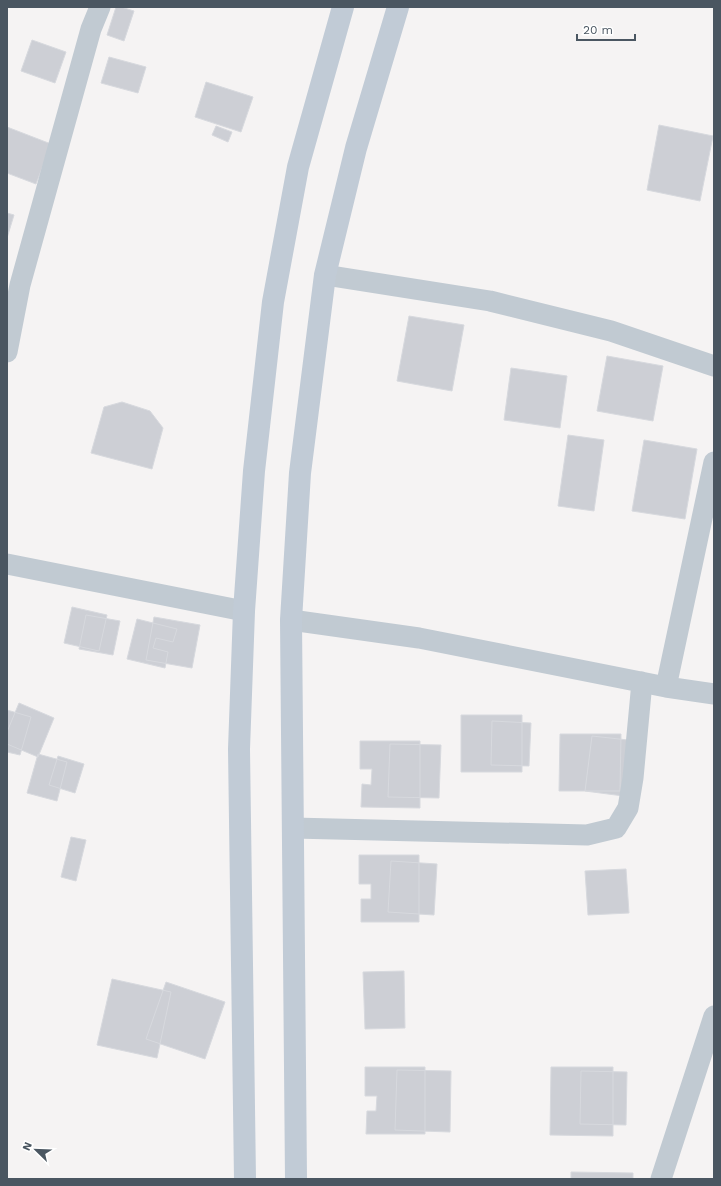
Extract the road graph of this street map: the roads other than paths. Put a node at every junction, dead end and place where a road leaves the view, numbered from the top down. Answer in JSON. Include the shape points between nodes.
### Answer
{"nodes":[{"id":1,"x":100,"y":7,"type":"edge"},
{"id":2,"x":343,"y":7,"type":"edge"},
{"id":3,"x":398,"y":7,"type":"edge"},
{"id":4,"x":325,"y":276,"type":"junction"},
{"id":5,"x":7,"y":352,"type":"edge"},
{"id":6,"x":714,"y":366,"type":"edge"},
{"id":7,"x":714,"y":462,"type":"edge"},
{"id":8,"x":7,"y":564,"type":"edge"},
{"id":9,"x":244,"y":611,"type":"junction"},
{"id":10,"x":291,"y":620,"type":"junction"},
{"id":11,"x":642,"y":682,"type":"junction"},
{"id":12,"x":666,"y":687,"type":"junction"},
{"id":13,"x":714,"y":694,"type":"edge"},
{"id":14,"x":293,"y":828,"type":"junction"},
{"id":15,"x":714,"y":1016,"type":"edge"},
{"id":16,"x":245,"y":1179,"type":"edge"},
{"id":17,"x":296,"y":1179,"type":"edge"},
{"id":18,"x":661,"y":1179,"type":"edge"}],
"edges":[{"from":1,"to":5,"type":"street","via":[[91,29],[20,285]]},
{"from":2,"to":9,"type":"main road","via":[[298,167],[273,302],[254,471]]},
{"from":3,"to":4,"type":"main road","via":[[356,148]]},
{"from":4,"to":6,"type":"street","via":[[490,301],[611,331]]},
{"from":4,"to":10,"type":"main road","via":[[300,473]]},
{"from":7,"to":12,"type":"street"},
{"from":8,"to":9,"type":"street"},
{"from":9,"to":16,"type":"main road","via":[[239,750]]},
{"from":10,"to":11,"type":"street","via":[[419,638]]},
{"from":10,"to":14,"type":"main road"},
{"from":11,"to":12,"type":"street"},
{"from":11,"to":14,"type":"street","via":[[628,808],[616,828],[587,835]]},
{"from":12,"to":13,"type":"street"},
{"from":14,"to":17,"type":"main road"},
{"from":15,"to":18,"type":"street"}]}
